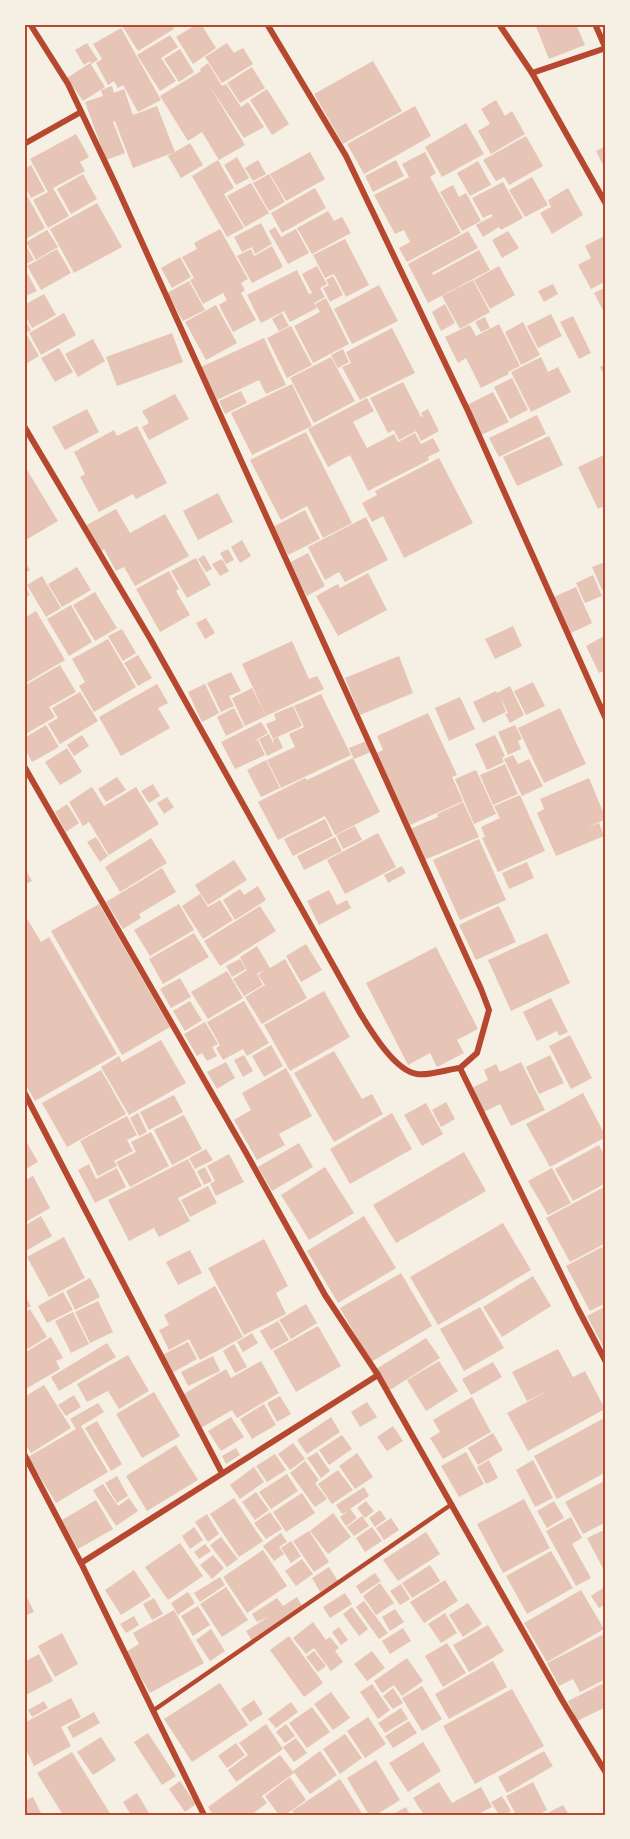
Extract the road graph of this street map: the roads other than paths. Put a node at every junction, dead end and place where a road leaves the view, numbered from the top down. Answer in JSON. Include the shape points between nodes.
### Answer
{"nodes":[{"id":1,"x":30,"y":24,"type":"edge"},
{"id":2,"x":267,"y":24,"type":"edge"},
{"id":3,"x":499,"y":24,"type":"edge"},
{"id":4,"x":595,"y":24,"type":"edge"},
{"id":5,"x":606,"y":48,"type":"edge"},
{"id":6,"x":532,"y":73,"type":"junction"},
{"id":7,"x":81,"y":112,"type":"junction"},
{"id":8,"x":24,"y":144,"type":"edge"},
{"id":9,"x":606,"y":204,"type":"edge"},
{"id":10,"x":24,"y":426,"type":"edge"},
{"id":11,"x":606,"y":719,"type":"edge"},
{"id":12,"x":24,"y":766,"type":"edge"},
{"id":13,"x":460,"y":1068,"type":"junction"},
{"id":14,"x":24,"y":1092,"type":"edge"},
{"id":15,"x":606,"y":1362,"type":"edge"},
{"id":16,"x":378,"y":1375,"type":"junction"},
{"id":17,"x":24,"y":1454,"type":"edge"},
{"id":18,"x":222,"y":1473,"type":"junction"},
{"id":19,"x":452,"y":1504,"type":"junction"},
{"id":20,"x":81,"y":1563,"type":"junction"},
{"id":21,"x":154,"y":1710,"type":"junction"},
{"id":22,"x":606,"y":1773,"type":"edge"},
{"id":23,"x":204,"y":1815,"type":"edge"}],
"edges":[{"from":1,"to":7,"type":"street"},
{"from":2,"to":11,"type":"street","via":[[346,156],[468,411]]},
{"from":3,"to":6,"type":"street"},
{"from":4,"to":5,"type":"street"},
{"from":5,"to":6,"type":"street"},
{"from":6,"to":9,"type":"street"},
{"from":7,"to":8,"type":"street"},
{"from":7,"to":13,"type":"street","via":[[485,999],[489,1010],[477,1053]]},
{"from":10,"to":13,"type":"street","via":[[152,640],[348,993],[384,1050],[417,1074]]},
{"from":12,"to":16,"type":"street","via":[[325,1295]]},
{"from":13,"to":15,"type":"street"},
{"from":14,"to":18,"type":"street"},
{"from":16,"to":18,"type":"street"},
{"from":16,"to":19,"type":"street"},
{"from":17,"to":20,"type":"street"},
{"from":18,"to":20,"type":"street"},
{"from":19,"to":21,"type":"lane"},
{"from":19,"to":22,"type":"street"},
{"from":20,"to":21,"type":"street"},
{"from":21,"to":23,"type":"street"}]}
